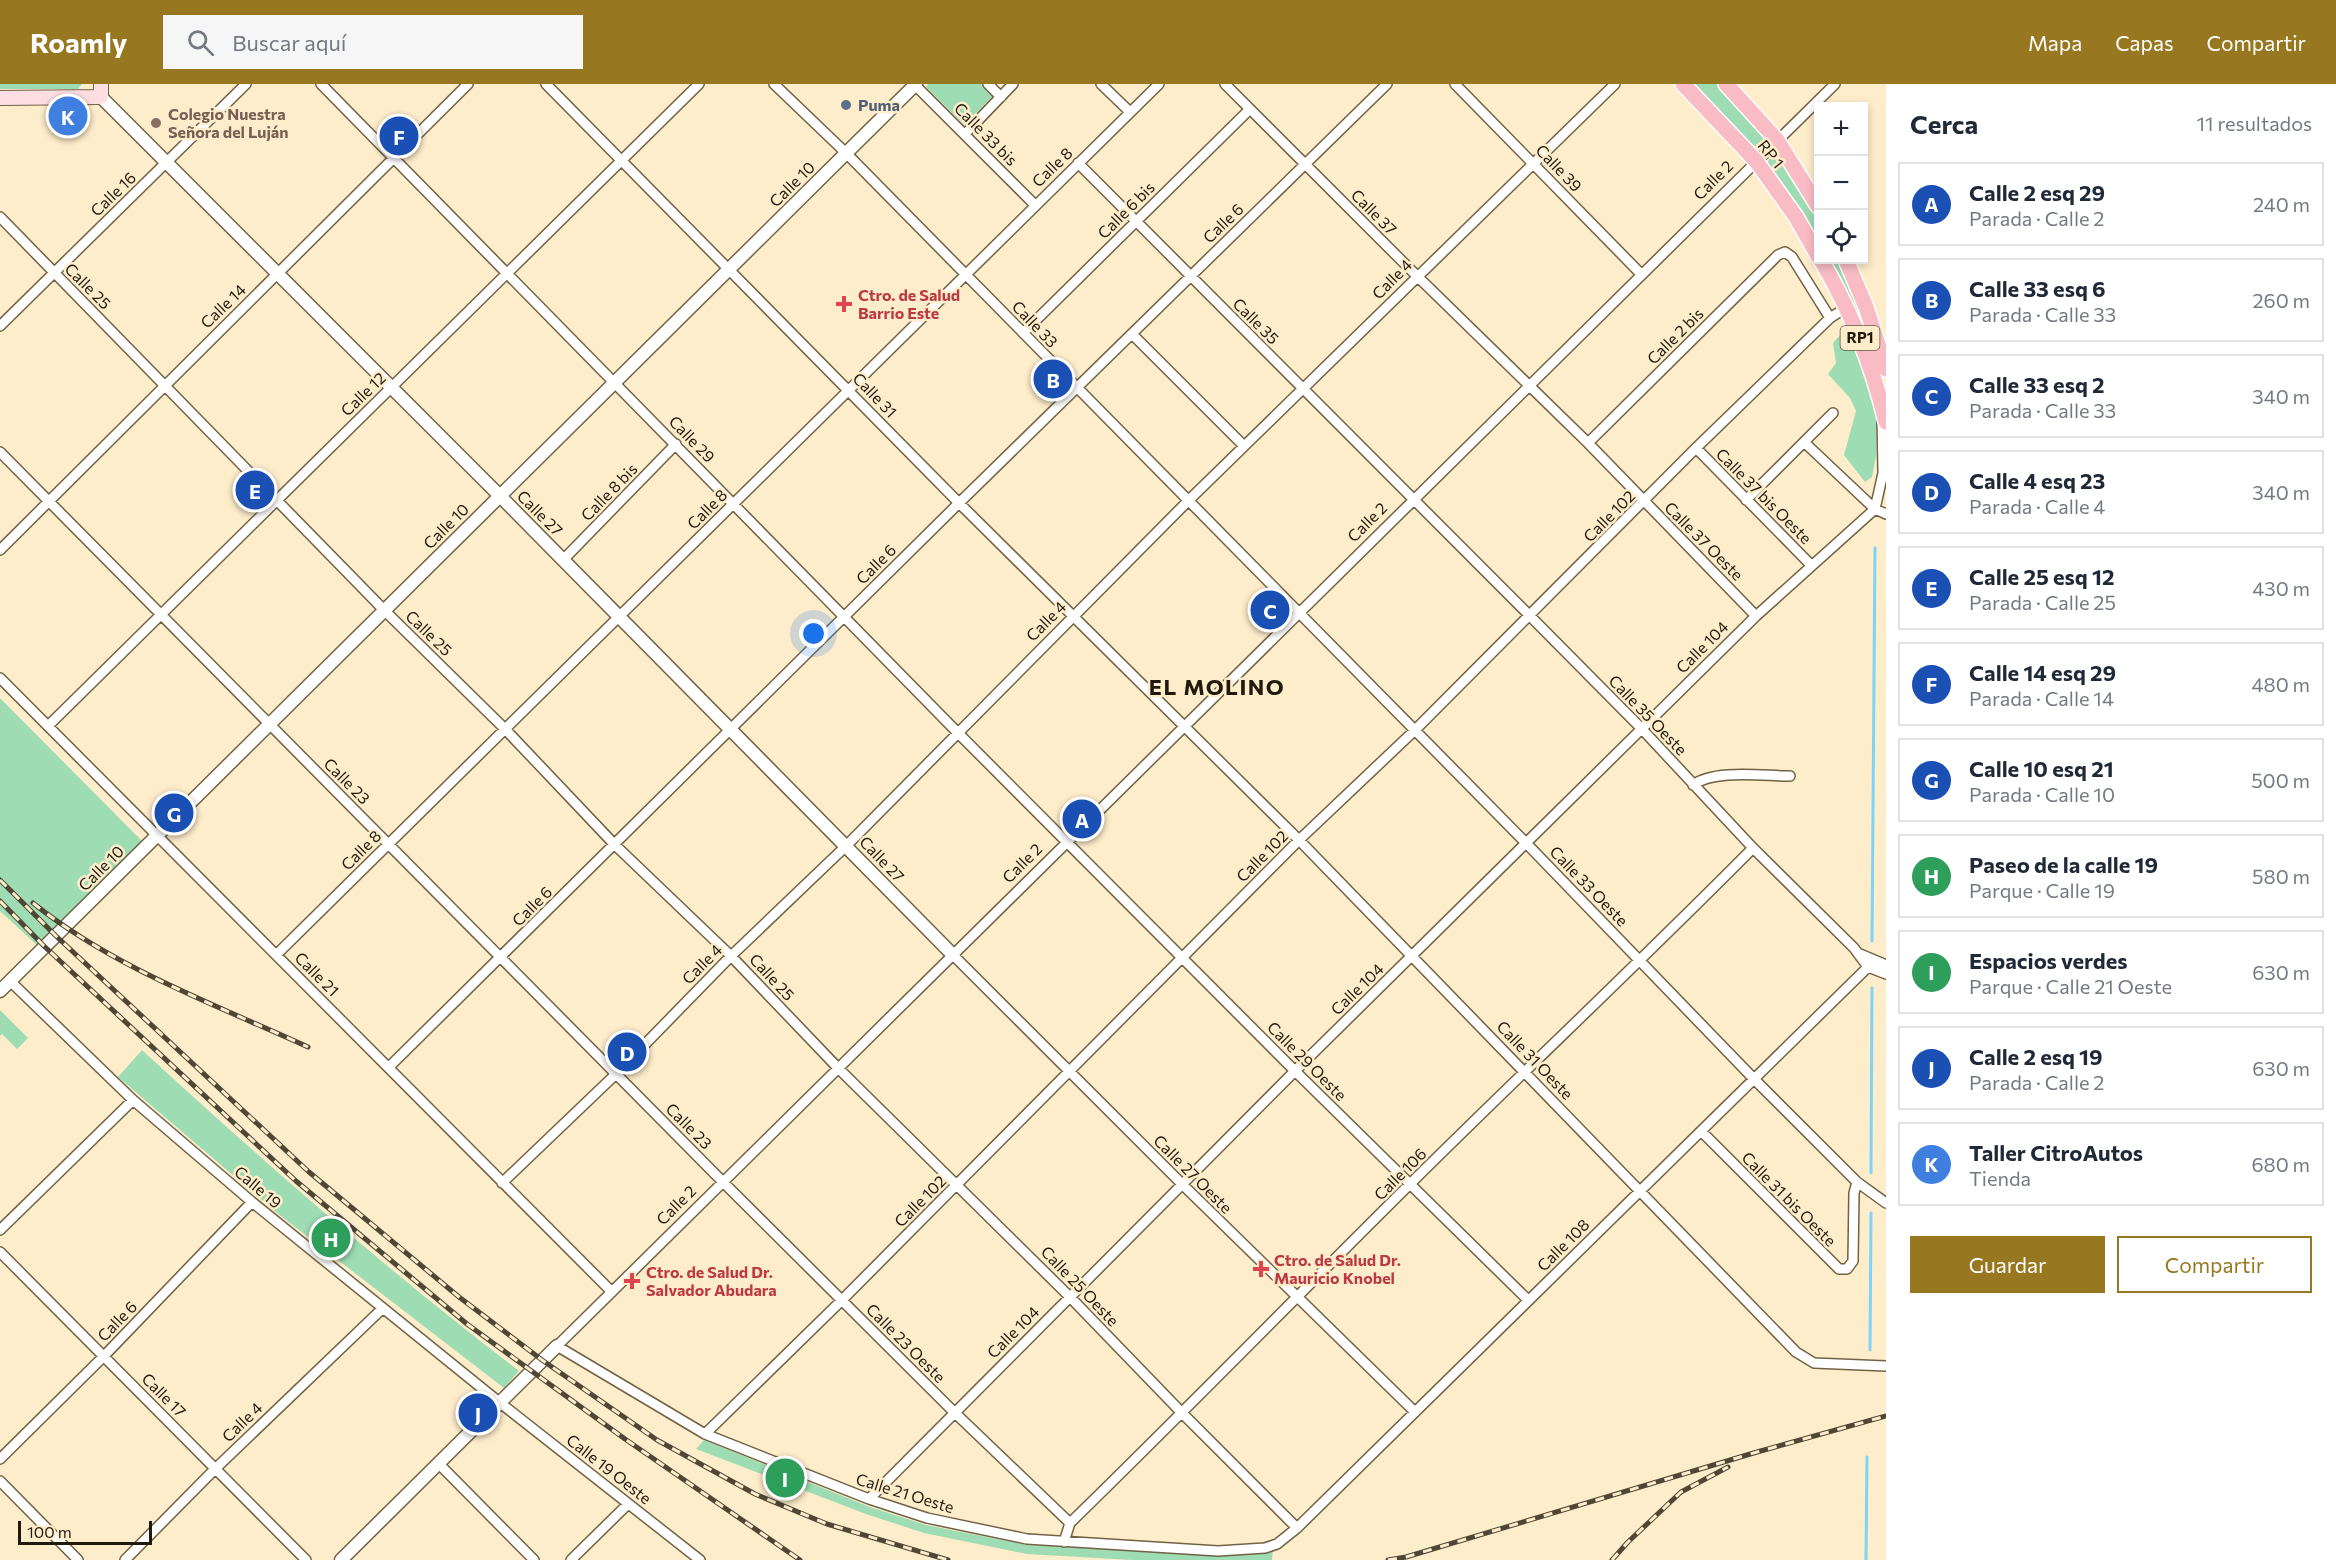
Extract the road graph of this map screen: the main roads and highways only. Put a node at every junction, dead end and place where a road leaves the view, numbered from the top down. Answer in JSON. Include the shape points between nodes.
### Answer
{"nodes":[{"id":1,"x":1683,"y":84,"type":"edge"},
{"id":2,"x":1726,"y":84,"type":"edge"},
{"id":3,"x":101,"y":91,"type":"edge"},
{"id":4,"x":0,"y":98,"type":"edge"},
{"id":5,"x":1814,"y":200,"type":"edge"},
{"id":6,"x":1814,"y":249,"type":"edge"},
{"id":7,"x":1823,"y":264,"type":"edge"},
{"id":8,"x":1848,"y":264,"type":"edge"},
{"id":9,"x":1886,"y":369,"type":"edge"},
{"id":10,"x":1882,"y":393,"type":"edge"},
{"id":11,"x":1886,"y":422,"type":"edge"}],
"edges":[{"from":1,"to":6,"type":"main road","name":"RP 1","via":[[1756,161]]},
{"from":2,"to":5,"type":"main road","name":"RP 1","via":[[1777,140]]},
{"from":3,"to":4,"type":"main road"},
{"from":7,"to":10,"type":"main road","number":"RP1"},
{"from":8,"to":9,"type":"main road","number":"RP1"},
{"from":10,"to":11,"type":"main road","number":"RP1"}]}
